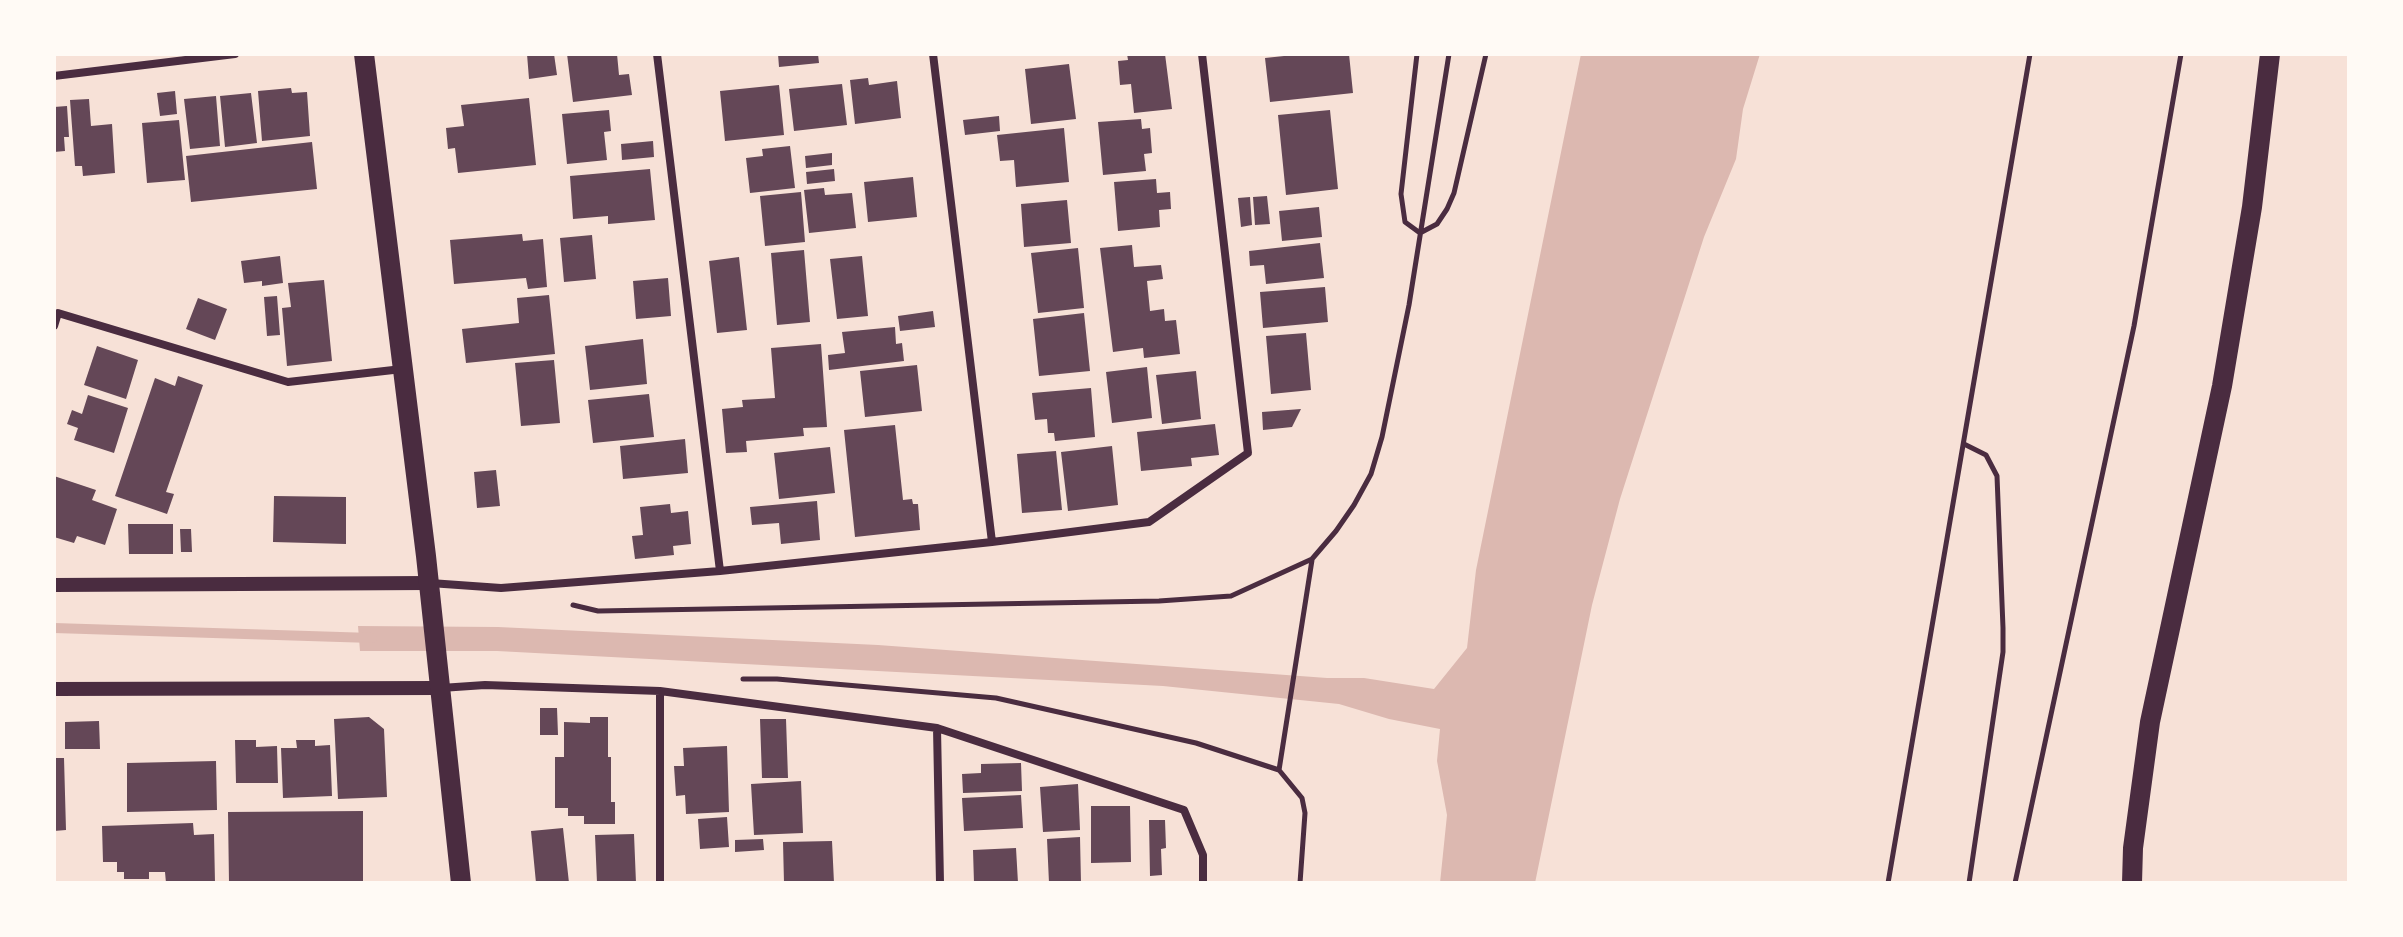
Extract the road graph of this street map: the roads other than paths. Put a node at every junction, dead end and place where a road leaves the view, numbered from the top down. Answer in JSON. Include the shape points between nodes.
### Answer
{"nodes":[{"id":1,"x":235,"y":54,"type":"edge"},
{"id":2,"x":364,"y":54,"type":"edge"},
{"id":3,"x":657,"y":54,"type":"edge"},
{"id":4,"x":933,"y":54,"type":"edge"},
{"id":5,"x":1202,"y":54,"type":"edge"},
{"id":6,"x":2270,"y":54,"type":"edge"},
{"id":7,"x":54,"y":76,"type":"edge"},
{"id":8,"x":54,"y":326,"type":"edge"},
{"id":9,"x":403,"y":369,"type":"junction"},
{"id":10,"x":992,"y":542,"type":"junction"},
{"id":11,"x":720,"y":571,"type":"junction"},
{"id":12,"x":429,"y":583,"type":"junction"},
{"id":13,"x":54,"y":585,"type":"edge"},
{"id":14,"x":439,"y":688,"type":"junction"},
{"id":15,"x":54,"y":689,"type":"edge"},
{"id":16,"x":660,"y":691,"type":"junction"},
{"id":17,"x":937,"y":728,"type":"junction"},
{"id":18,"x":461,"y":883,"type":"edge"},
{"id":19,"x":660,"y":883,"type":"edge"},
{"id":20,"x":940,"y":883,"type":"edge"},
{"id":21,"x":1203,"y":883,"type":"edge"},
{"id":22,"x":2132,"y":883,"type":"edge"}],
"edges":[{"from":1,"to":7,"type":"street"},
{"from":2,"to":9,"type":"main road"},
{"from":3,"to":11,"type":"street"},
{"from":4,"to":10,"type":"street"},
{"from":5,"to":10,"type":"street","via":[[1248,453],[1149,522]]},
{"from":6,"to":22,"type":"main road","via":[[2252,207],[2222,386],[2150,722]]},
{"from":8,"to":9,"type":"street","via":[[58,313],[288,382]]},
{"from":9,"to":12,"type":"main road"},
{"from":10,"to":11,"type":"street"},
{"from":11,"to":12,"type":"street","via":[[501,588]]},
{"from":12,"to":13,"type":"street"},
{"from":12,"to":14,"type":"main road"},
{"from":14,"to":15,"type":"street"},
{"from":14,"to":16,"type":"street"},
{"from":14,"to":18,"type":"main road"},
{"from":16,"to":17,"type":"street"},
{"from":16,"to":19,"type":"street"},
{"from":17,"to":20,"type":"street"},
{"from":17,"to":21,"type":"street","via":[[1184,810],[1203,855]]}]}
